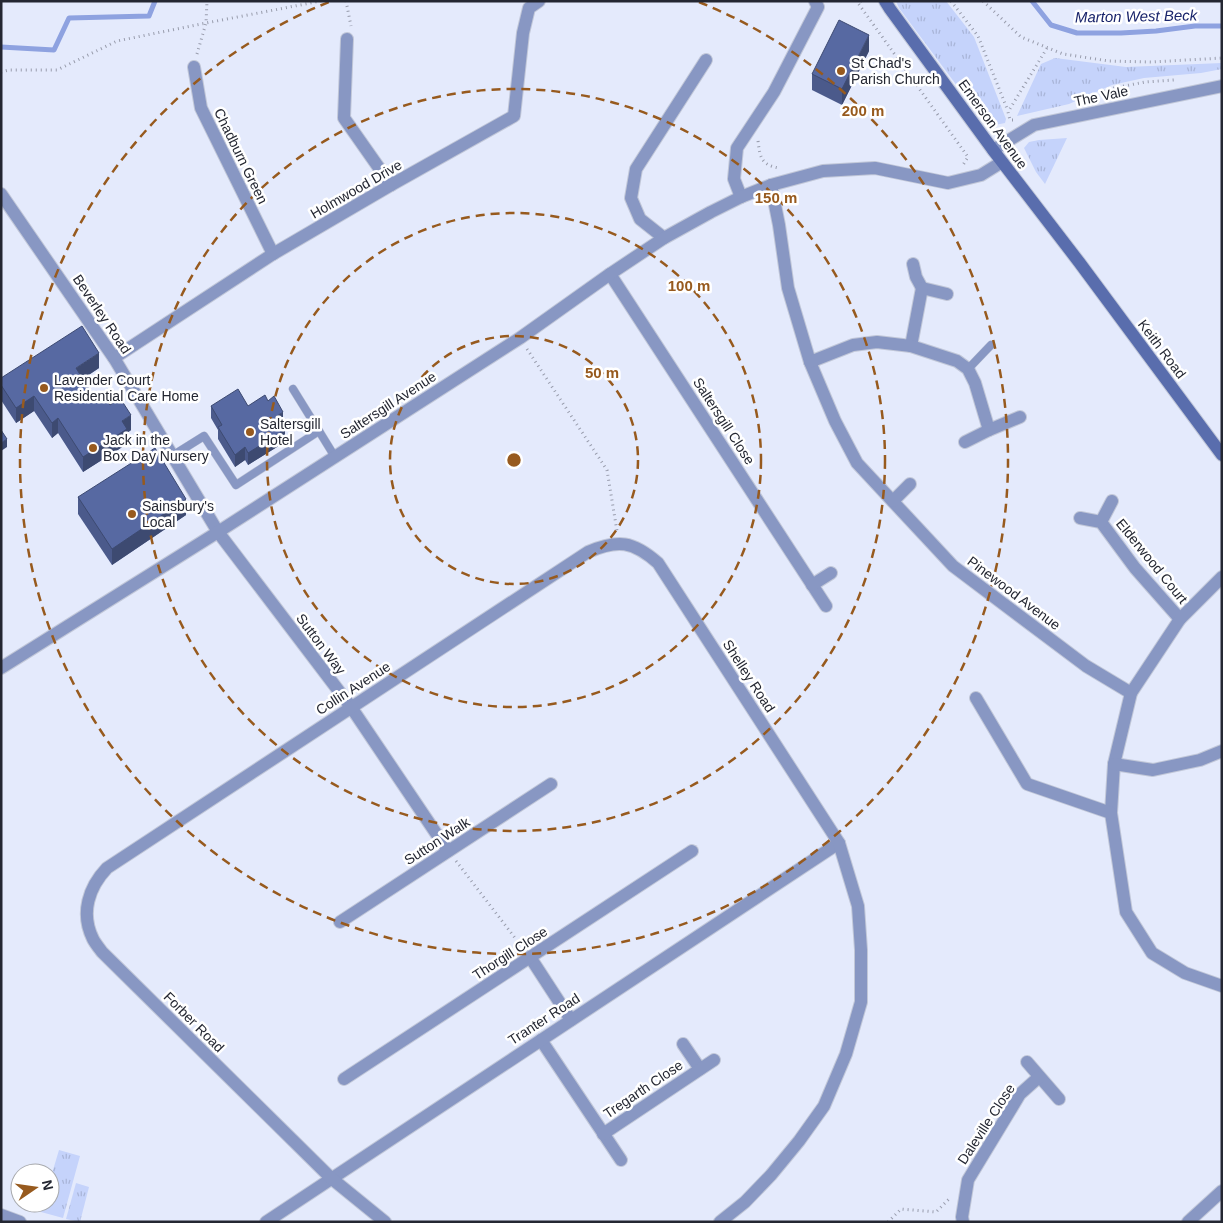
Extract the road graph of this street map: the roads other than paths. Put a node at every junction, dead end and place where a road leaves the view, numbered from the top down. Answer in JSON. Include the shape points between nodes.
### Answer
{"nodes":[{"id":1,"x":539,"y":1,"type":"edge"},
{"id":2,"x":885,"y":1,"type":"edge"},
{"id":3,"x":816,"y":4,"type":"edge"},
{"id":4,"x":347,"y":39,"type":"road end"},
{"id":5,"x":706,"y":60,"type":"dead end"},
{"id":6,"x":194,"y":67,"type":"road end"},
{"id":7,"x":1222,"y":86,"type":"edge"},
{"id":8,"x":993,"y":150,"type":"junction"},
{"id":9,"x":1002,"y":162,"type":"junction"},
{"id":10,"x":390,"y":185,"type":"junction"},
{"id":11,"x":771,"y":185,"type":"junction"},
{"id":12,"x":1,"y":194,"type":"edge"},
{"id":13,"x":741,"y":197,"type":"junction"},
{"id":14,"x":664,"y":238,"type":"junction"},
{"id":15,"x":273,"y":254,"type":"junction"},
{"id":16,"x":1079,"y":262,"type":"joint"},
{"id":17,"x":913,"y":264,"type":"dead end"},
{"id":18,"x":610,"y":274,"type":"junction"},
{"id":19,"x":922,"y":288,"type":"junction"},
{"id":20,"x":948,"y":294,"type":"dead end"},
{"id":21,"x":992,"y":345,"type":"dead end"},
{"id":22,"x":911,"y":346,"type":"junction"},
{"id":23,"x":114,"y":358,"type":"junction"},
{"id":24,"x":810,"y":362,"type":"junction"},
{"id":25,"x":968,"y":369,"type":"junction"},
{"id":26,"x":293,"y":389,"type":"dead end"},
{"id":27,"x":1020,"y":417,"type":"dead end"},
{"id":28,"x":989,"y":430,"type":"junction"},
{"id":29,"x":319,"y":431,"type":"junction"},
{"id":30,"x":965,"y":442,"type":"dead end"},
{"id":31,"x":1222,"y":455,"type":"edge"},
{"id":32,"x":172,"y":456,"type":"junction"},
{"id":33,"x":335,"y":457,"type":"junction"},
{"id":34,"x":910,"y":484,"type":"dead end"},
{"id":35,"x":893,"y":501,"type":"junction"},
{"id":36,"x":1112,"y":501,"type":"dead end"},
{"id":37,"x":1080,"y":518,"type":"dead end"},
{"id":38,"x":1101,"y":522,"type":"junction"},
{"id":39,"x":218,"y":532,"type":"junction"},
{"id":40,"x":620,"y":544,"type":"joint"},
{"id":41,"x":831,"y":572,"type":"dead end"},
{"id":42,"x":1222,"y":577,"type":"edge"},
{"id":43,"x":812,"y":585,"type":"junction"},
{"id":44,"x":826,"y":606,"type":"dead end"},
{"id":45,"x":1180,"y":619,"type":"junction"},
{"id":46,"x":1,"y":668,"type":"edge"},
{"id":47,"x":1131,"y":693,"type":"junction"},
{"id":48,"x":976,"y":698,"type":"dead end"},
{"id":49,"x":351,"y":707,"type":"junction"},
{"id":50,"x":1222,"y":751,"type":"edge"},
{"id":51,"x":1114,"y":764,"type":"junction"},
{"id":52,"x":551,"y":784,"type":"dead end"},
{"id":53,"x":1111,"y":814,"type":"junction"},
{"id":54,"x":839,"y":843,"type":"junction"},
{"id":55,"x":448,"y":851,"type":"junction"},
{"id":56,"x":692,"y":851,"type":"dead end"},
{"id":57,"x":108,"y":868,"type":"joint"},
{"id":58,"x":340,"y":922,"type":"dead end"},
{"id":59,"x":530,"y":957,"type":"junction"},
{"id":60,"x":1221,"y":985,"type":"edge"},
{"id":61,"x":571,"y":1020,"type":"junction"},
{"id":62,"x":541,"y":1040,"type":"junction"},
{"id":63,"x":683,"y":1044,"type":"dead end"},
{"id":64,"x":714,"y":1060,"type":"dead end"},
{"id":65,"x":1027,"y":1062,"type":"dead end"},
{"id":66,"x":700,"y":1069,"type":"junction"},
{"id":67,"x":1039,"y":1077,"type":"junction"},
{"id":68,"x":344,"y":1079,"type":"dead end"},
{"id":69,"x":1059,"y":1099,"type":"dead end"},
{"id":70,"x":603,"y":1134,"type":"junction"},
{"id":71,"x":621,"y":1160,"type":"dead end"},
{"id":72,"x":331,"y":1178,"type":"junction"},
{"id":73,"x":1222,"y":1191,"type":"edge"},
{"id":74,"x":1,"y":1215,"type":"edge"},
{"id":75,"x":20,"y":1222,"type":"edge"},
{"id":76,"x":266,"y":1222,"type":"edge"},
{"id":77,"x":385,"y":1222,"type":"edge"},
{"id":78,"x":720,"y":1222,"type":"edge"},
{"id":79,"x":963,"y":1222,"type":"edge"},
{"id":80,"x":1188,"y":1222,"type":"edge"}],
"edges":[{"from":1,"to":10,"type":"street","name":"Holmwood Drive","via":[[529,8],[523,32],[514,116]]},
{"from":2,"to":8,"type":"street","name":"Emerson Avenue"},
{"from":3,"to":13,"type":"street","via":[[774,92],[737,148],[734,178]]},
{"from":4,"to":10,"type":"street","via":[[344,118]]},
{"from":5,"to":14,"type":"street","via":[[636,169],[630,198],[640,219]]},
{"from":6,"to":15,"type":"street","name":"Chadburn Green","via":[[201,108]]},
{"from":7,"to":8,"type":"street","name":"The Vale","via":[[1034,125]]},
{"from":8,"to":9,"type":"street","name":"Emerson Avenue"},
{"from":9,"to":11,"type":"street","name":"Saltersgill Avenue","via":[[981,175],[948,183],[876,168],[823,171]]},
{"from":9,"to":16,"type":"street","name":"Emerson Avenue"},
{"from":10,"to":15,"type":"street","name":"Holmwood Drive"},
{"from":11,"to":13,"type":"street","name":"Saltersgill Avenue"},
{"from":11,"to":24,"type":"street","name":"Pinewood Avenue","via":[[788,288]]},
{"from":12,"to":23,"type":"street","name":"Beverley Road","via":[[88,328]]},
{"from":13,"to":14,"type":"street","name":"Saltersgill Avenue"},
{"from":14,"to":18,"type":"street","name":"Saltersgill Avenue"},
{"from":15,"to":23,"type":"street","name":"Holmwood Drive"},
{"from":16,"to":31,"type":"street","name":"Keith Road"},
{"from":17,"to":19,"type":"street"},
{"from":18,"to":33,"type":"street","name":"Saltersgill Avenue","via":[[520,338]]},
{"from":18,"to":43,"type":"street","name":"Saltersgill Close"},
{"from":19,"to":20,"type":"street"},
{"from":19,"to":22,"type":"street"},
{"from":21,"to":25,"type":"lane"},
{"from":22,"to":24,"type":"street","via":[[877,342],[853,345]]},
{"from":22,"to":25,"type":"street","via":[[957,361]]},
{"from":23,"to":32,"type":"street","name":"Beverley Road"},
{"from":24,"to":35,"type":"street","name":"Pinewood Avenue","via":[[835,421],[858,463]]},
{"from":25,"to":28,"type":"street"},
{"from":26,"to":29,"type":"lane"},
{"from":27,"to":28,"type":"street"},
{"from":28,"to":30,"type":"street"},
{"from":29,"to":32,"type":"lane","via":[[236,485],[204,436]]},
{"from":29,"to":33,"type":"lane"},
{"from":32,"to":39,"type":"street","name":"Beverley Road"},
{"from":33,"to":39,"type":"street","name":"Saltersgill Avenue"},
{"from":34,"to":35,"type":"street"},
{"from":35,"to":47,"type":"street","name":"Pinewood Avenue","via":[[953,566],[1086,666]]},
{"from":36,"to":38,"type":"street","name":"Elderwood Court"},
{"from":37,"to":38,"type":"street","name":"Elderwood Court"},
{"from":38,"to":45,"type":"street","name":"Elderwood Court","via":[[1134,568]]},
{"from":39,"to":46,"type":"street","name":"Saltersgill Avenue"},
{"from":39,"to":49,"type":"street","name":"Sutton Way"},
{"from":40,"to":49,"type":"street","name":"Collin Avenue","via":[[588,552]]},
{"from":40,"to":54,"type":"street","name":"Shelley Road","via":[[633,546],[658,563]]},
{"from":41,"to":43,"type":"street"},
{"from":42,"to":45,"type":"street"},
{"from":43,"to":44,"type":"street","name":"Saltersgill Close"},
{"from":45,"to":47,"type":"street"},
{"from":47,"to":51,"type":"street"},
{"from":48,"to":53,"type":"street","via":[[1027,784]]},
{"from":49,"to":55,"type":"street","name":"Sutton Way"},
{"from":49,"to":57,"type":"street","name":"Collin Avenue"},
{"from":50,"to":51,"type":"street","via":[[1200,760],[1153,770]]},
{"from":51,"to":53,"type":"street"},
{"from":52,"to":55,"type":"street","name":"Sutton Walk"},
{"from":53,"to":60,"type":"street","via":[[1126,912],[1152,952],[1185,973]]},
{"from":54,"to":61,"type":"street","name":"Tranter Road"},
{"from":54,"to":78,"type":"street","name":"Shelley Road","via":[[858,906],[861,950],[861,1002],[846,1054],[824,1106],[799,1141],[745,1202]]},
{"from":55,"to":58,"type":"street","name":"Sutton Walk"},
{"from":56,"to":59,"type":"street","name":"Thorgill Close"},
{"from":57,"to":72,"type":"street","name":"Forber Road","via":[[91,891],[87,906],[88,923],[102,952]]},
{"from":59,"to":61,"type":"street"},
{"from":59,"to":68,"type":"street","name":"Thorgill Close"},
{"from":61,"to":62,"type":"street","name":"Tranter Road"},
{"from":62,"to":70,"type":"street","name":"Tregarth Close"},
{"from":62,"to":72,"type":"street","name":"Tranter Road"},
{"from":63,"to":66,"type":"street","name":"Tregarth Close"},
{"from":64,"to":66,"type":"street","name":"Tregarth Close"},
{"from":65,"to":67,"type":"street"},
{"from":66,"to":70,"type":"street","name":"Tregarth Close"},
{"from":67,"to":69,"type":"street"},
{"from":67,"to":79,"type":"street","name":"Daleville Close","via":[[1020,1094],[968,1180]]},
{"from":70,"to":71,"type":"street","name":"Tregarth Close"},
{"from":72,"to":76,"type":"street","name":"Tranter Road"},
{"from":72,"to":77,"type":"street","name":"Forber Road"},
{"from":73,"to":80,"type":"street"},
{"from":74,"to":75,"type":"street"}]}
